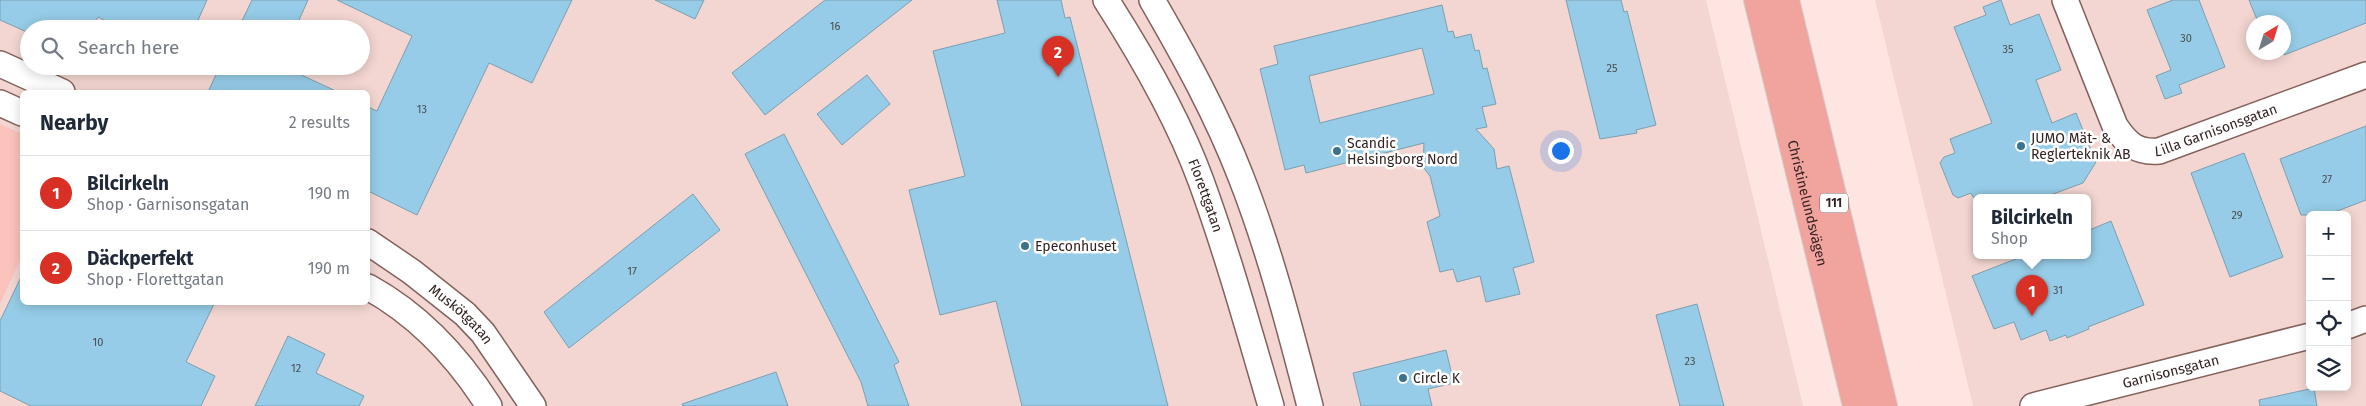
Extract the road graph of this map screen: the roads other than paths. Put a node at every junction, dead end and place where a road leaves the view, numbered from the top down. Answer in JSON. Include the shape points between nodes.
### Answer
{"nodes":[{"id":1,"x":1106,"y":0,"type":"edge"},
{"id":2,"x":1152,"y":0,"type":"edge"},
{"id":3,"x":1754,"y":0,"type":"edge"},
{"id":4,"x":1758,"y":0,"type":"edge"},
{"id":5,"x":1784,"y":0,"type":"edge"},
{"id":6,"x":2065,"y":0,"type":"edge"},
{"id":7,"x":1772,"y":56,"type":"junction"},
{"id":8,"x":0,"y":64,"type":"edge"},
{"id":9,"x":20,"y":73,"type":"edge"},
{"id":10,"x":24,"y":75,"type":"edge"},
{"id":11,"x":2366,"y":75,"type":"edge"},
{"id":12,"x":58,"y":90,"type":"edge"},
{"id":13,"x":0,"y":103,"type":"edge"},
{"id":14,"x":20,"y":112,"type":"edge"},
{"id":15,"x":370,"y":243,"type":"edge"},
{"id":16,"x":370,"y":288,"type":"edge"},
{"id":17,"x":2366,"y":320,"type":"edge"},
{"id":18,"x":2351,"y":325,"type":"edge"},
{"id":19,"x":2306,"y":337,"type":"edge"},
{"id":20,"x":489,"y":406,"type":"edge"},
{"id":21,"x":533,"y":406,"type":"edge"},
{"id":22,"x":1271,"y":406,"type":"edge"},
{"id":23,"x":1310,"y":406,"type":"edge"},
{"id":24,"x":1857,"y":406,"type":"edge"},
{"id":25,"x":1883,"y":406,"type":"edge"},
{"id":26,"x":2033,"y":406,"type":"edge"}],
"edges":[{"from":1,"to":22,"type":"street","name":"Florettgatan","via":[[1152,78],[1201,180]]},
{"from":2,"to":23,"type":"street","via":[[1201,88],[1241,178],[1272,263]]},
{"from":3,"to":7,"type":"main road"},
{"from":4,"to":7,"type":"main road","name":"Christinelundsvägen","number":"111"},
{"from":5,"to":25,"type":"main road","name":"Christinelundsvägen","number":"111"},
{"from":6,"to":11,"type":"street","name":"Lilla Garnisonsgatan","via":[[2115,126],[2134,148],[2146,152],[2159,152]]},
{"from":7,"to":24,"type":"main road","name":"Christinelundsvägen","number":"111"},
{"from":8,"to":9,"type":"street"},
{"from":10,"to":12,"type":"street"},
{"from":13,"to":14,"type":"street"},
{"from":15,"to":21,"type":"street","name":"Muskötgatan","via":[[465,314],[483,333]]},
{"from":16,"to":20,"type":"street","via":[[391,300],[433,335],[468,374]]},
{"from":17,"to":18,"type":"street"},
{"from":19,"to":26,"type":"street","name":"Garnisonsgatan"}]}
